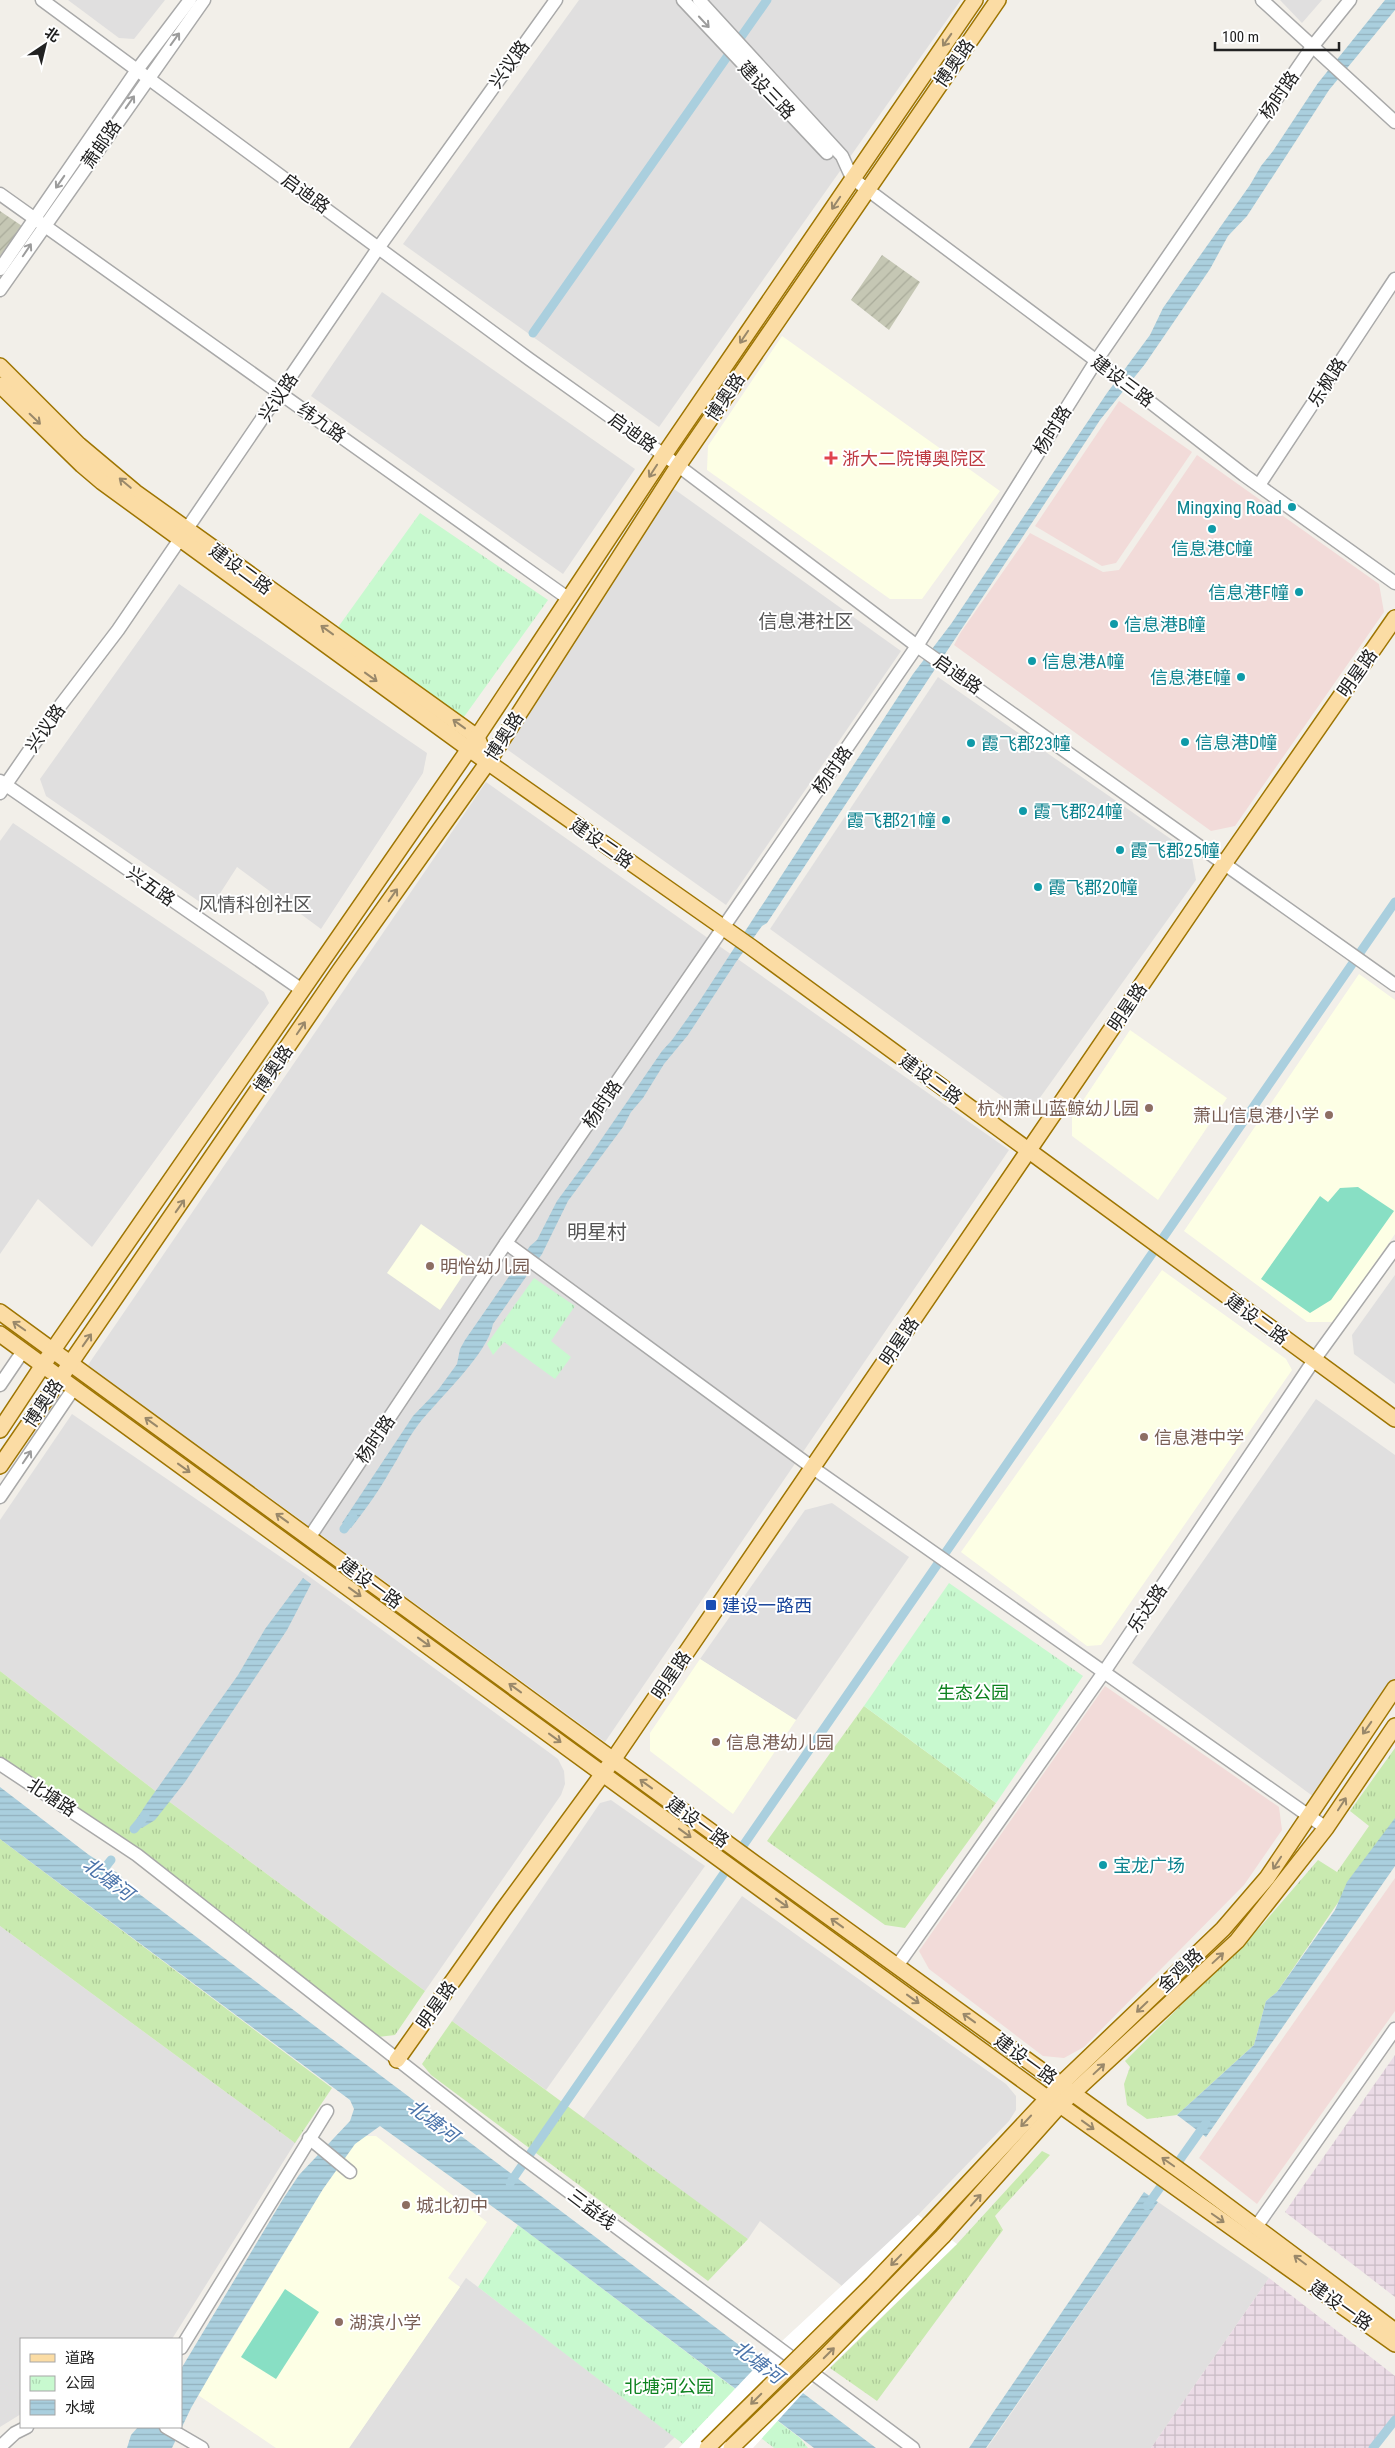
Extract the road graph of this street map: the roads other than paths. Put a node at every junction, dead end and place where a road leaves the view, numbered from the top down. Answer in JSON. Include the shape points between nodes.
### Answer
{"nodes":[{"id":1,"x":42,"y":0,"type":"edge"},
{"id":2,"x":190,"y":0,"type":"edge"},
{"id":3,"x":204,"y":0,"type":"edge"},
{"id":4,"x":556,"y":0,"type":"edge"},
{"id":5,"x":683,"y":0,"type":"edge"},
{"id":6,"x":699,"y":0,"type":"edge"},
{"id":7,"x":975,"y":0,"type":"edge"},
{"id":8,"x":998,"y":0,"type":"edge"},
{"id":9,"x":1262,"y":0,"type":"edge"},
{"id":10,"x":1350,"y":0,"type":"edge"},
{"id":11,"x":728,"y":40,"type":"junction"},
{"id":12,"x":1312,"y":47,"type":"junction"},
{"id":13,"x":142,"y":74,"type":"junction"},
{"id":14,"x":1395,"y":122,"type":"edge"},
{"id":15,"x":852,"y":178,"type":"junction"},
{"id":16,"x":867,"y":190,"type":"junction"},
{"id":17,"x":0,"y":194,"type":"edge"},
{"id":18,"x":39,"y":222,"type":"junction"},
{"id":19,"x":379,"y":247,"type":"junction"},
{"id":20,"x":0,"y":269,"type":"edge"},
{"id":21,"x":1395,"y":279,"type":"edge"},
{"id":22,"x":0,"y":290,"type":"edge"},
{"id":23,"x":1096,"y":361,"type":"junction"},
{"id":24,"x":0,"y":366,"type":"edge"},
{"id":25,"x":0,"y":385,"type":"edge"},
{"id":26,"x":281,"y":393,"type":"junction"},
{"id":27,"x":664,"y":455,"type":"junction"},
{"id":28,"x":678,"y":466,"type":"junction"},
{"id":29,"x":1259,"y":485,"type":"junction"},
{"id":30,"x":184,"y":534,"type":"junction"},
{"id":31,"x":1395,"y":583,"type":"edge"},
{"id":32,"x":569,"y":599,"type":"junction"},
{"id":33,"x":1395,"y":618,"type":"edge"},
{"id":34,"x":921,"y":649,"type":"junction"},
{"id":35,"x":473,"y":743,"type":"junction"},
{"id":36,"x":488,"y":762,"type":"junction"},
{"id":37,"x":2,"y":786,"type":"edge"},
{"id":38,"x":1224,"y":864,"type":"junction"},
{"id":39,"x":728,"y":932,"type":"junction"},
{"id":40,"x":1395,"y":985,"type":"edge"},
{"id":41,"x":302,"y":990,"type":"junction"},
{"id":42,"x":1029,"y":1151,"type":"junction"},
{"id":43,"x":506,"y":1243,"type":"junction"},
{"id":44,"x":1395,"y":1248,"type":"edge"},
{"id":45,"x":0,"y":1312,"type":"edge"},
{"id":46,"x":0,"y":1334,"type":"edge"},
{"id":47,"x":53,"y":1350,"type":"junction"},
{"id":48,"x":24,"y":1351,"type":"junction"},
{"id":49,"x":1314,"y":1360,"type":"junction"},
{"id":50,"x":71,"y":1363,"type":"junction"},
{"id":51,"x":43,"y":1366,"type":"junction"},
{"id":52,"x":60,"y":1378,"type":"junction"},
{"id":53,"x":0,"y":1385,"type":"edge"},
{"id":54,"x":74,"y":1388,"type":"junction"},
{"id":55,"x":1395,"y":1419,"type":"edge"},
{"id":56,"x":0,"y":1430,"type":"edge"},
{"id":57,"x":0,"y":1466,"type":"edge"},
{"id":58,"x":813,"y":1468,"type":"junction"},
{"id":59,"x":0,"y":1497,"type":"edge"},
{"id":60,"x":309,"y":1538,"type":"junction"},
{"id":61,"x":1104,"y":1672,"type":"junction"},
{"id":62,"x":1395,"y":1688,"type":"edge"},
{"id":63,"x":1395,"y":1726,"type":"edge"},
{"id":64,"x":613,"y":1760,"type":"junction"},
{"id":65,"x":0,"y":1764,"type":"edge"},
{"id":66,"x":603,"y":1773,"type":"junction"},
{"id":67,"x":1308,"y":1815,"type":"junction"},
{"id":68,"x":1326,"y":1828,"type":"junction"},
{"id":69,"x":277,"y":1964,"type":"joint"},
{"id":70,"x":897,"y":1966,"type":"junction"},
{"id":71,"x":1395,"y":2029,"type":"edge"},
{"id":72,"x":397,"y":2060,"type":"junction"},
{"id":73,"x":1067,"y":2088,"type":"junction"},
{"id":74,"x":1054,"y":2102,"type":"junction"},
{"id":75,"x":327,"y":2111,"type":"dead end"},
{"id":76,"x":313,"y":2142,"type":"junction"},
{"id":77,"x":348,"y":2170,"type":"dead end"},
{"id":78,"x":1256,"y":2227,"type":"junction"},
{"id":79,"x":1395,"y":2331,"type":"edge"},
{"id":80,"x":1395,"y":2344,"type":"edge"},
{"id":81,"x":182,"y":2346,"type":"edge"},
{"id":82,"x":25,"y":2428,"type":"edge"},
{"id":83,"x":168,"y":2428,"type":"edge"},
{"id":84,"x":0,"y":2447,"type":"edge"},
{"id":85,"x":202,"y":2448,"type":"edge"},
{"id":86,"x":707,"y":2448,"type":"edge"},
{"id":87,"x":731,"y":2448,"type":"edge"},
{"id":88,"x":913,"y":2448,"type":"edge"}],
"edges":[{"from":1,"to":13,"type":"street","name":"启迪路"},
{"from":2,"to":13,"type":"street"},
{"from":13,"to":3,"type":"street","one_way":true},
{"from":4,"to":19,"type":"street","name":"兴议路"},
{"from":5,"to":11,"type":"street","name":"建设三路","one_way":true},
{"from":6,"to":11,"type":"street","name":"建设三路"},
{"from":7,"to":15,"type":"main road","name":"博奥路","one_way":true},
{"from":8,"to":16,"type":"main road","name":"博奥路"},
{"from":9,"to":12,"type":"street"},
{"from":10,"to":12,"type":"street","name":"杨时路"},
{"from":11,"to":15,"type":"street","name":"建设三路","via":[[842,156]]},
{"from":12,"to":14,"type":"street"},
{"from":12,"to":23,"type":"street","name":"杨时路"},
{"from":13,"to":18,"type":"street"},
{"from":13,"to":19,"type":"street","name":"启迪路"},
{"from":15,"to":16,"type":"street","name":"建设三路"},
{"from":15,"to":27,"type":"main road","name":"博奥路","one_way":true},
{"from":16,"to":23,"type":"street","name":"建设三路"},
{"from":16,"to":28,"type":"main road","name":"博奥路"},
{"from":17,"to":18,"type":"street","name":"纬九路"},
{"from":18,"to":20,"type":"street"},
{"from":22,"to":18,"type":"street","one_way":true},
{"from":18,"to":26,"type":"street","name":"纬九路"},
{"from":19,"to":26,"type":"street","name":"兴议路"},
{"from":19,"to":27,"type":"street","name":"启迪路"},
{"from":21,"to":29,"type":"street","name":"乐枫路"},
{"from":23,"to":29,"type":"street","name":"建设三路"},
{"from":23,"to":34,"type":"street","name":"杨时路"},
{"from":30,"to":24,"type":"main road","name":"建设二路","one_way":true,"via":[[79,445]]},
{"from":25,"to":30,"type":"main road","name":"建设二路","one_way":true,"via":[[82,465]]},
{"from":26,"to":30,"type":"street","name":"兴议路"},
{"from":26,"to":32,"type":"street","name":"纬九路"},
{"from":27,"to":28,"type":"street","name":"启迪路"},
{"from":27,"to":32,"type":"main road","name":"博奥路","one_way":true},
{"from":28,"to":34,"type":"street","name":"启迪路"},
{"from":28,"to":36,"type":"main road","name":"博奥路"},
{"from":29,"to":31,"type":"street","name":"建设三路"},
{"from":30,"to":35,"type":"main road","name":"建设二路"},
{"from":30,"to":37,"type":"street","name":"兴议路"},
{"from":32,"to":35,"type":"main road","name":"博奥路"},
{"from":33,"to":38,"type":"main road","name":"明星路"},
{"from":34,"to":38,"type":"street","name":"启迪路"},
{"from":34,"to":39,"type":"street","name":"杨时路"},
{"from":35,"to":36,"type":"main road"},
{"from":35,"to":41,"type":"main road","name":"博奥路"},
{"from":36,"to":39,"type":"main road","name":"建设二路"},
{"from":50,"to":36,"type":"main road","name":"博奥路","one_way":true,"via":[[340,970]]},
{"from":37,"to":41,"type":"street","name":"兴五路"},
{"from":38,"to":40,"type":"street","name":"启迪路"},
{"from":38,"to":42,"type":"main road","name":"明星路"},
{"from":39,"to":42,"type":"main road","name":"建设二路"},
{"from":39,"to":43,"type":"street","name":"杨时路"},
{"from":41,"to":47,"type":"main road","name":"博奥路"},
{"from":42,"to":49,"type":"main road","name":"建设二路"},
{"from":42,"to":58,"type":"main road","name":"明星路"},
{"from":43,"to":58,"type":"street"},
{"from":43,"to":60,"type":"street","name":"杨时路"},
{"from":44,"to":49,"type":"street","name":"乐达路"},
{"from":47,"to":45,"type":"main road","name":"建设一路","one_way":true},
{"from":46,"to":48,"type":"main road","name":"建设一路"},
{"from":47,"to":50,"type":"main road","name":"建设一路"},
{"from":47,"to":51,"type":"main road","name":"博奥路"},
{"from":48,"to":51,"type":"main road","name":"建设一路"},
{"from":48,"to":53,"type":"street"},
{"from":49,"to":55,"type":"main road","name":"建设二路"},
{"from":49,"to":61,"type":"street","name":"乐达路"},
{"from":50,"to":52,"type":"main road","name":"博奥路"},
{"from":60,"to":50,"type":"main road","name":"建设一路","one_way":true},
{"from":51,"to":52,"type":"main road","name":"建设一路"},
{"from":51,"to":56,"type":"main road","name":"博奥路"},
{"from":52,"to":54,"type":"main road","name":"建设一路"},
{"from":52,"to":57,"type":"main road","name":"博奥路"},
{"from":59,"to":54,"type":"street","one_way":true},
{"from":54,"to":66,"type":"main road","name":"建设一路","one_way":true},
{"from":58,"to":61,"type":"street"},
{"from":58,"to":64,"type":"main road","name":"明星路"},
{"from":64,"to":60,"type":"main road","name":"建设一路","one_way":true},
{"from":61,"to":67,"type":"street"},
{"from":61,"to":70,"type":"street","name":"乐达路"},
{"from":62,"to":67,"type":"main road","name":"金鸡路","one_way":true},
{"from":68,"to":63,"type":"main road","name":"金鸡路","one_way":true},
{"from":64,"to":66,"type":"main road","name":"明星路"},
{"from":70,"to":64,"type":"main road","name":"建设一路","one_way":true},
{"from":65,"to":69,"type":"street","name":"北塘路","via":[[103,1831]]},
{"from":66,"to":72,"type":"main road","name":"明星路"},
{"from":66,"to":74,"type":"main road","name":"建设一路","one_way":true},
{"from":67,"to":68,"type":"street"},
{"from":67,"to":73,"type":"main road","name":"金鸡路","one_way":true,"via":[[1267,1878],[1223,1929]]},
{"from":73,"to":68,"type":"main road","name":"金鸡路","one_way":true,"via":[[1237,1941]]},
{"from":69,"to":72,"type":"street","name":"三益线"},
{"from":73,"to":70,"type":"main road","name":"建设一路","one_way":true},
{"from":71,"to":78,"type":"street"},
{"from":72,"to":88,"type":"street","name":"三益线"},
{"from":73,"to":74,"type":"main road","name":"金鸡路"},
{"from":78,"to":73,"type":"main road","name":"建设一路","one_way":true},
{"from":74,"to":80,"type":"main road","name":"建设一路","one_way":true},
{"from":74,"to":86,"type":"main road","name":"金鸡路","one_way":true,"bridge":true},
{"from":87,"to":74,"type":"main road","name":"金鸡路","one_way":true,"bridge":true,"via":[[943,2236]]},
{"from":75,"to":76,"type":"street"},
{"from":76,"to":77,"type":"street"},
{"from":76,"to":81,"type":"street"},
{"from":79,"to":78,"type":"main road","name":"建设一路","one_way":true},
{"from":82,"to":84,"type":"street"},
{"from":83,"to":85,"type":"street"}]}
